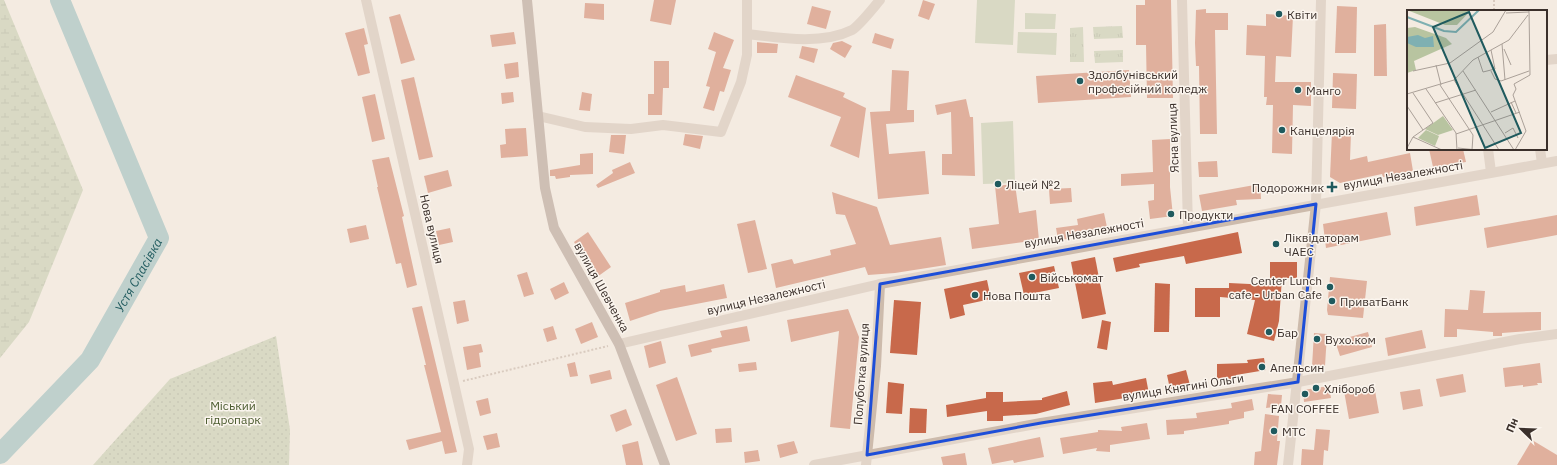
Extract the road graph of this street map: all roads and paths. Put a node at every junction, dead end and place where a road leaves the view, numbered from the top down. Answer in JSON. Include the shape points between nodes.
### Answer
{"nodes":[{"id":1,"x":366,"y":0,"type":"edge"},
{"id":2,"x":527,"y":0,"type":"edge"},
{"id":3,"x":747,"y":0,"type":"edge"},
{"id":4,"x":880,"y":0,"type":"edge"},
{"id":5,"x":1182,"y":0,"type":"edge"},
{"id":6,"x":1321,"y":0,"type":"edge"},
{"id":7,"x":1326,"y":0,"type":"edge"},
{"id":8,"x":748,"y":34,"type":"junction"},
{"id":9,"x":1557,"y":59,"type":"edge"},
{"id":10,"x":1547,"y":60,"type":"edge"},
{"id":11,"x":538,"y":116,"type":"junction"},
{"id":12,"x":1488,"y":150,"type":"edge"},
{"id":13,"x":1540,"y":150,"type":"edge"},
{"id":14,"x":1557,"y":161,"type":"edge"},
{"id":15,"x":1542,"y":163,"type":"junction"},
{"id":16,"x":1492,"y":172,"type":"junction"},
{"id":17,"x":1319,"y":204,"type":"junction"},
{"id":18,"x":1188,"y":228,"type":"junction"},
{"id":19,"x":880,"y":284,"type":"junction"},
{"id":20,"x":1557,"y":334,"type":"edge"},
{"id":21,"x":619,"y":344,"type":"junction"},
{"id":22,"x":1300,"y":382,"type":"junction"},
{"id":23,"x":454,"y":383,"type":"junction"},
{"id":24,"x":867,"y":460,"type":"edge"},
{"id":25,"x":467,"y":465,"type":"edge"},
{"id":26,"x":665,"y":465,"type":"edge"},
{"id":27,"x":814,"y":465,"type":"edge"},
{"id":28,"x":1288,"y":465,"type":"edge"},
{"id":29,"x":1294,"y":465,"type":"edge"}],
"edges":[{"from":1,"to":23,"type":"street","name":"Нова вулиця"},
{"from":2,"to":11,"type":"main road","name":"вулиця Шевченка"},
{"from":3,"to":8,"type":"street"},
{"from":4,"to":8,"type":"street","via":[[853,29],[839,34],[804,39]]},
{"from":5,"to":18,"type":"street","name":"Ясна вулиця"},
{"from":6,"to":17,"type":"street"},
{"from":7,"to":17,"type":"street"},
{"from":8,"to":11,"type":"street","via":[[747,55],[741,82],[721,132],[663,125],[631,128],[585,127]]},
{"from":9,"to":10,"type":"street"},
{"from":11,"to":21,"type":"main road","name":"вулиця Шевченка","via":[[545,188],[554,228]]},
{"from":12,"to":16,"type":"street"},
{"from":13,"to":15,"type":"street"},
{"from":14,"to":15,"type":"street","name":"вулиця Незалежності"},
{"from":15,"to":16,"type":"street","name":"вулиця Незалежності"},
{"from":16,"to":17,"type":"street","name":"вулиця Незалежності"},
{"from":17,"to":18,"type":"street","name":"вулиця Незалежності"},
{"from":17,"to":22,"type":"street"},
{"from":18,"to":19,"type":"street","name":"вулиця Незалежності"},
{"from":19,"to":21,"type":"street","name":"вулиця Незалежності"},
{"from":19,"to":24,"type":"street","name":"Полуботка вулиця","via":[[876,366]]},
{"from":20,"to":22,"type":"street","name":"вулиця Княгині Ольги"},
{"from":21,"to":23,"type":"path"},
{"from":21,"to":26,"type":"main road","name":"вулиця Шевченка"},
{"from":22,"to":24,"type":"street","name":"вулиця Княгині Ольги","via":[[1041,423]]},
{"from":22,"to":28,"type":"street"},
{"from":22,"to":29,"type":"street"},
{"from":23,"to":25,"type":"street","name":"Нова вулиця","via":[[468,449]]},
{"from":24,"to":27,"type":"street","name":"вулиця Княгині Ольги"}]}
